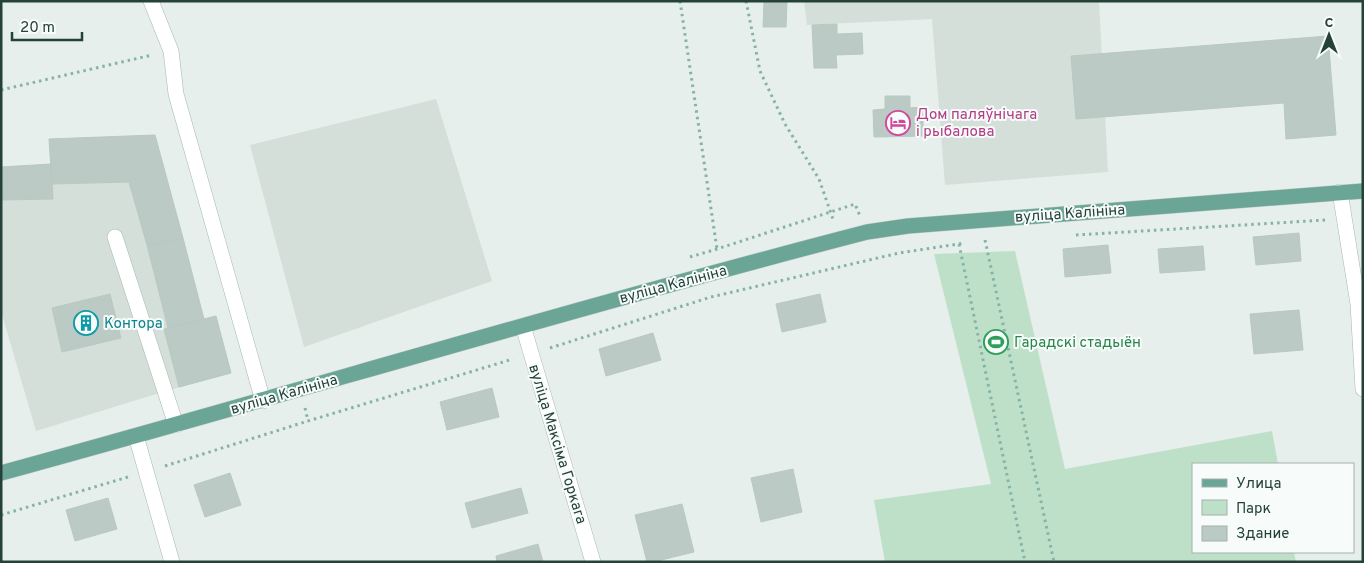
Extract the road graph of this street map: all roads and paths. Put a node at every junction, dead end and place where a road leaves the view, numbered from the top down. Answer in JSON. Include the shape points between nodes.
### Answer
{"nodes":[{"id":1,"x":151,"y":1,"type":"edge"},
{"id":2,"x":680,"y":1,"type":"edge"},
{"id":3,"x":746,"y":1,"type":"edge"},
{"id":4,"x":170,"y":51,"type":"junction"},
{"id":5,"x":1,"y":90,"type":"edge"},
{"id":6,"x":1363,"y":191,"type":"edge"},
{"id":7,"x":1340,"y":192,"type":"junction"},
{"id":8,"x":1345,"y":219,"type":"junction"},
{"id":9,"x":1072,"y":235,"type":"dead end"},
{"id":10,"x":115,"y":237,"type":"dead end"},
{"id":11,"x":840,"y":239,"type":"junction"},
{"id":12,"x":976,"y":241,"type":"dead end"},
{"id":13,"x":968,"y":243,"type":"dead end"},
{"id":14,"x":959,"y":244,"type":"junction"},
{"id":15,"x":717,"y":249,"type":"dead end"},
{"id":16,"x":523,"y":326,"type":"junction"},
{"id":17,"x":531,"y":354,"type":"junction"},
{"id":18,"x":1363,"y":389,"type":"edge"},
{"id":19,"x":263,"y":400,"type":"junction"},
{"id":20,"x":176,"y":425,"type":"junction"},
{"id":21,"x":136,"y":436,"type":"junction"},
{"id":22,"x":146,"y":472,"type":"junction"},
{"id":23,"x":1,"y":473,"type":"edge"},
{"id":24,"x":1,"y":514,"type":"edge"},
{"id":25,"x":172,"y":562,"type":"edge"},
{"id":26,"x":593,"y":562,"type":"edge"},
{"id":27,"x":1025,"y":562,"type":"edge"},
{"id":28,"x":1054,"y":562,"type":"edge"}],
"edges":[{"from":1,"to":4,"type":"street"},
{"from":2,"to":15,"type":"path"},
{"from":3,"to":11,"type":"path","via":[[760,71],[785,124],[819,179]]},
{"from":4,"to":5,"type":"path"},
{"from":4,"to":19,"type":"street","via":[[176,94]]},
{"from":6,"to":7,"type":"main road","name":"вуліца Калініна"},
{"from":7,"to":8,"type":"street"},
{"from":7,"to":11,"type":"main road","name":"вуліца Калініна","via":[[908,226]]},
{"from":8,"to":9,"type":"path"},
{"from":8,"to":18,"type":"street","via":[[1358,304]]},
{"from":10,"to":20,"type":"street"},
{"from":11,"to":16,"type":"main road","name":"вуліца Калініна"},
{"from":12,"to":28,"type":"path","via":[[985,240]]},
{"from":13,"to":14,"type":"path"},
{"from":14,"to":17,"type":"path","via":[[900,253],[711,297]]},
{"from":14,"to":27,"type":"path"},
{"from":16,"to":17,"type":"street","name":"вуліца Максіма Горкага"},
{"from":16,"to":19,"type":"main road","name":"вуліца Калініна"},
{"from":17,"to":22,"type":"path"},
{"from":17,"to":26,"type":"street","name":"вуліца Максіма Горкага"},
{"from":19,"to":20,"type":"main road","name":"вуліца Калініна"},
{"from":20,"to":21,"type":"main road","name":"вуліца Калініна"},
{"from":21,"to":22,"type":"street"},
{"from":21,"to":23,"type":"main road","name":"вуліца Калініна"},
{"from":22,"to":24,"type":"path"},
{"from":22,"to":25,"type":"street"}]}
